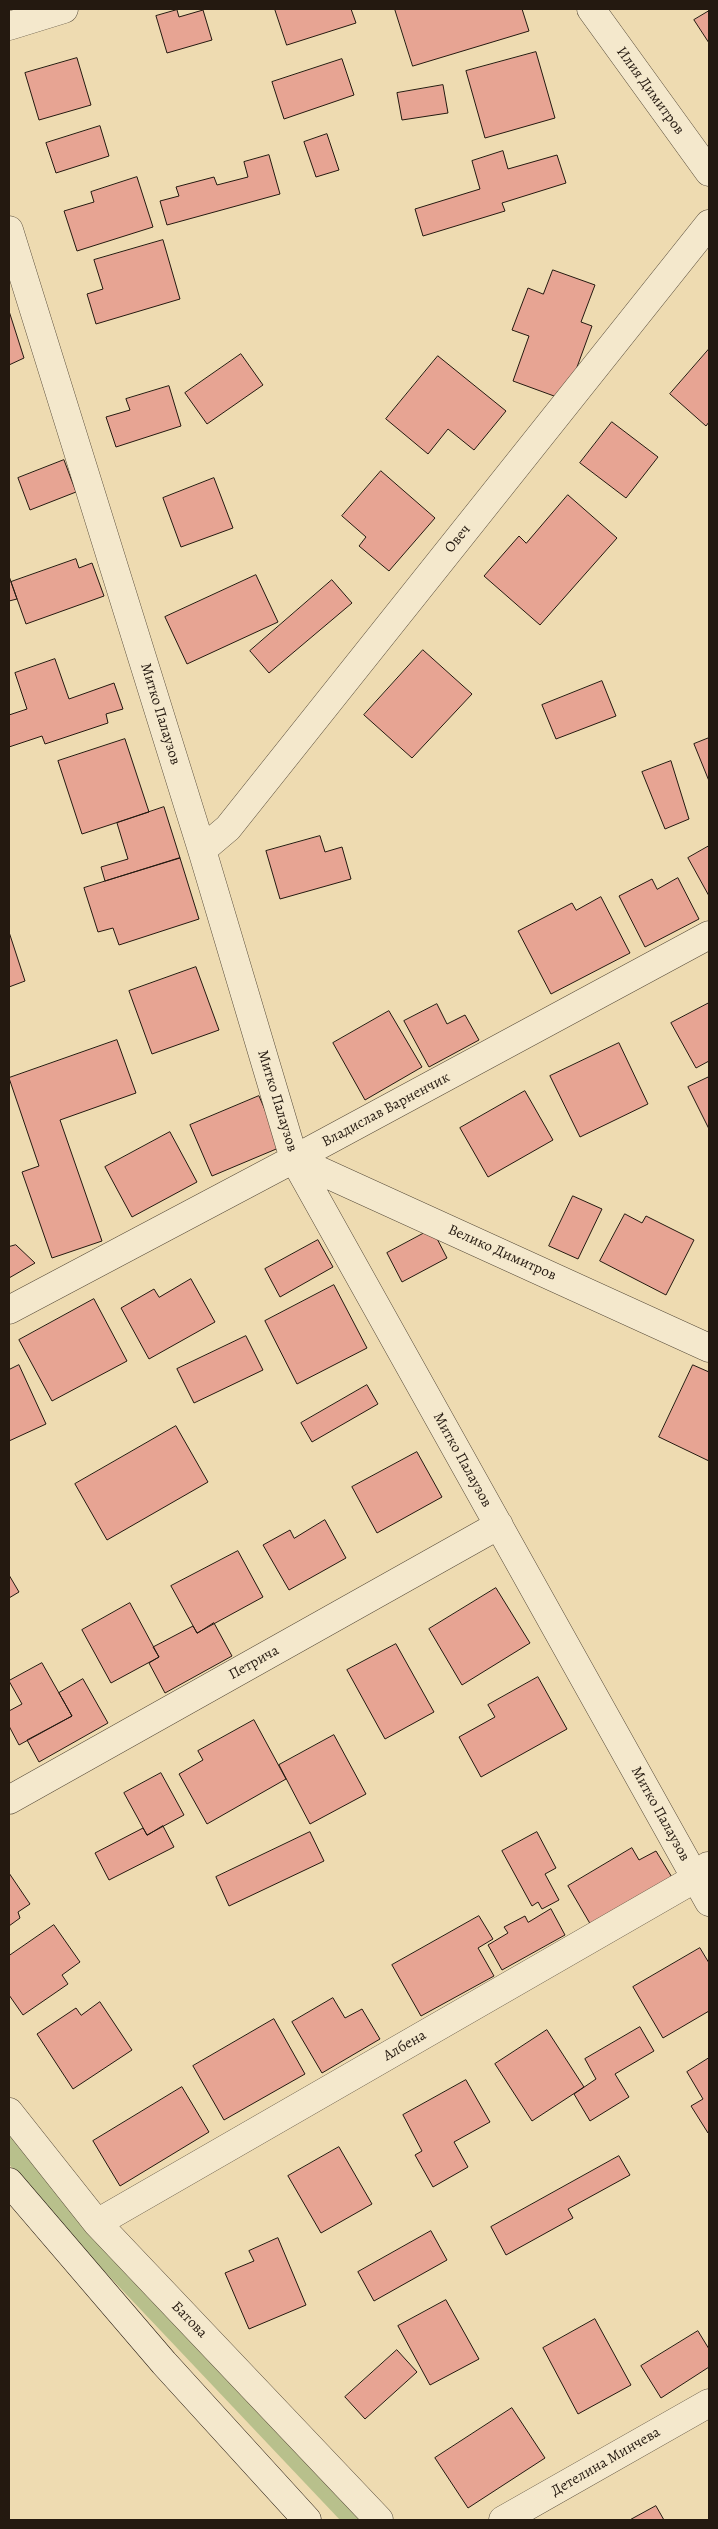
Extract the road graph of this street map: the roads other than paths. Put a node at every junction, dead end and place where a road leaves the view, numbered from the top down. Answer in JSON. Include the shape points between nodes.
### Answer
{"nodes":[{"id":1,"x":64,"y":9,"type":"edge"},
{"id":2,"x":591,"y":9,"type":"edge"},
{"id":3,"x":9,"y":26,"type":"edge"},
{"id":4,"x":709,"y":172,"type":"edge"},
{"id":5,"x":709,"y":224,"type":"edge"},
{"id":6,"x":9,"y":230,"type":"edge"},
{"id":7,"x":202,"y":850,"type":"junction"},
{"id":8,"x":709,"y":936,"type":"edge"},
{"id":9,"x":294,"y":1159,"type":"junction"},
{"id":10,"x":9,"y":1310,"type":"edge"},
{"id":11,"x":709,"y":1348,"type":"edge"},
{"id":12,"x":499,"y":1525,"type":"junction"},
{"id":13,"x":9,"y":1800,"type":"edge"},
{"id":14,"x":702,"y":1871,"type":"edge"},
{"id":15,"x":709,"y":1902,"type":"edge"},
{"id":16,"x":9,"y":2112,"type":"edge"},
{"id":17,"x":9,"y":2182,"type":"edge"},
{"id":18,"x":97,"y":2223,"type":"junction"},
{"id":19,"x":709,"y":2403,"type":"edge"},
{"id":20,"x":307,"y":2520,"type":"edge"},
{"id":21,"x":380,"y":2520,"type":"edge"},
{"id":22,"x":503,"y":2520,"type":"edge"}],
"edges":[{"from":1,"to":3,"type":"street"},
{"from":2,"to":4,"type":"street","name":"Илия Димитров"},
{"from":5,"to":7,"type":"street","name":"Овеч","via":[[228,828]]},
{"from":6,"to":7,"type":"street","name":"Митко Палаузов"},
{"from":7,"to":9,"type":"street","name":"Митко Палаузов"},
{"from":8,"to":9,"type":"street","name":"Владислав Варненчик"},
{"from":9,"to":10,"type":"street","name":"Владислав Варненчик"},
{"from":9,"to":11,"type":"street","name":"Велико Димитров"},
{"from":9,"to":12,"type":"street","name":"Митко Палаузов"},
{"from":12,"to":13,"type":"street","name":"Петрича"},
{"from":12,"to":14,"type":"street","name":"Митко Палаузов"},
{"from":14,"to":15,"type":"street","name":"Митко Палаузов"},
{"from":14,"to":18,"type":"street","name":"Албена"},
{"from":16,"to":18,"type":"street","name":"Батова"},
{"from":17,"to":20,"type":"street","via":[[164,2363]]},
{"from":18,"to":21,"type":"street","name":"Батова"},
{"from":19,"to":22,"type":"street","name":"Детелина Минчева"}]}
